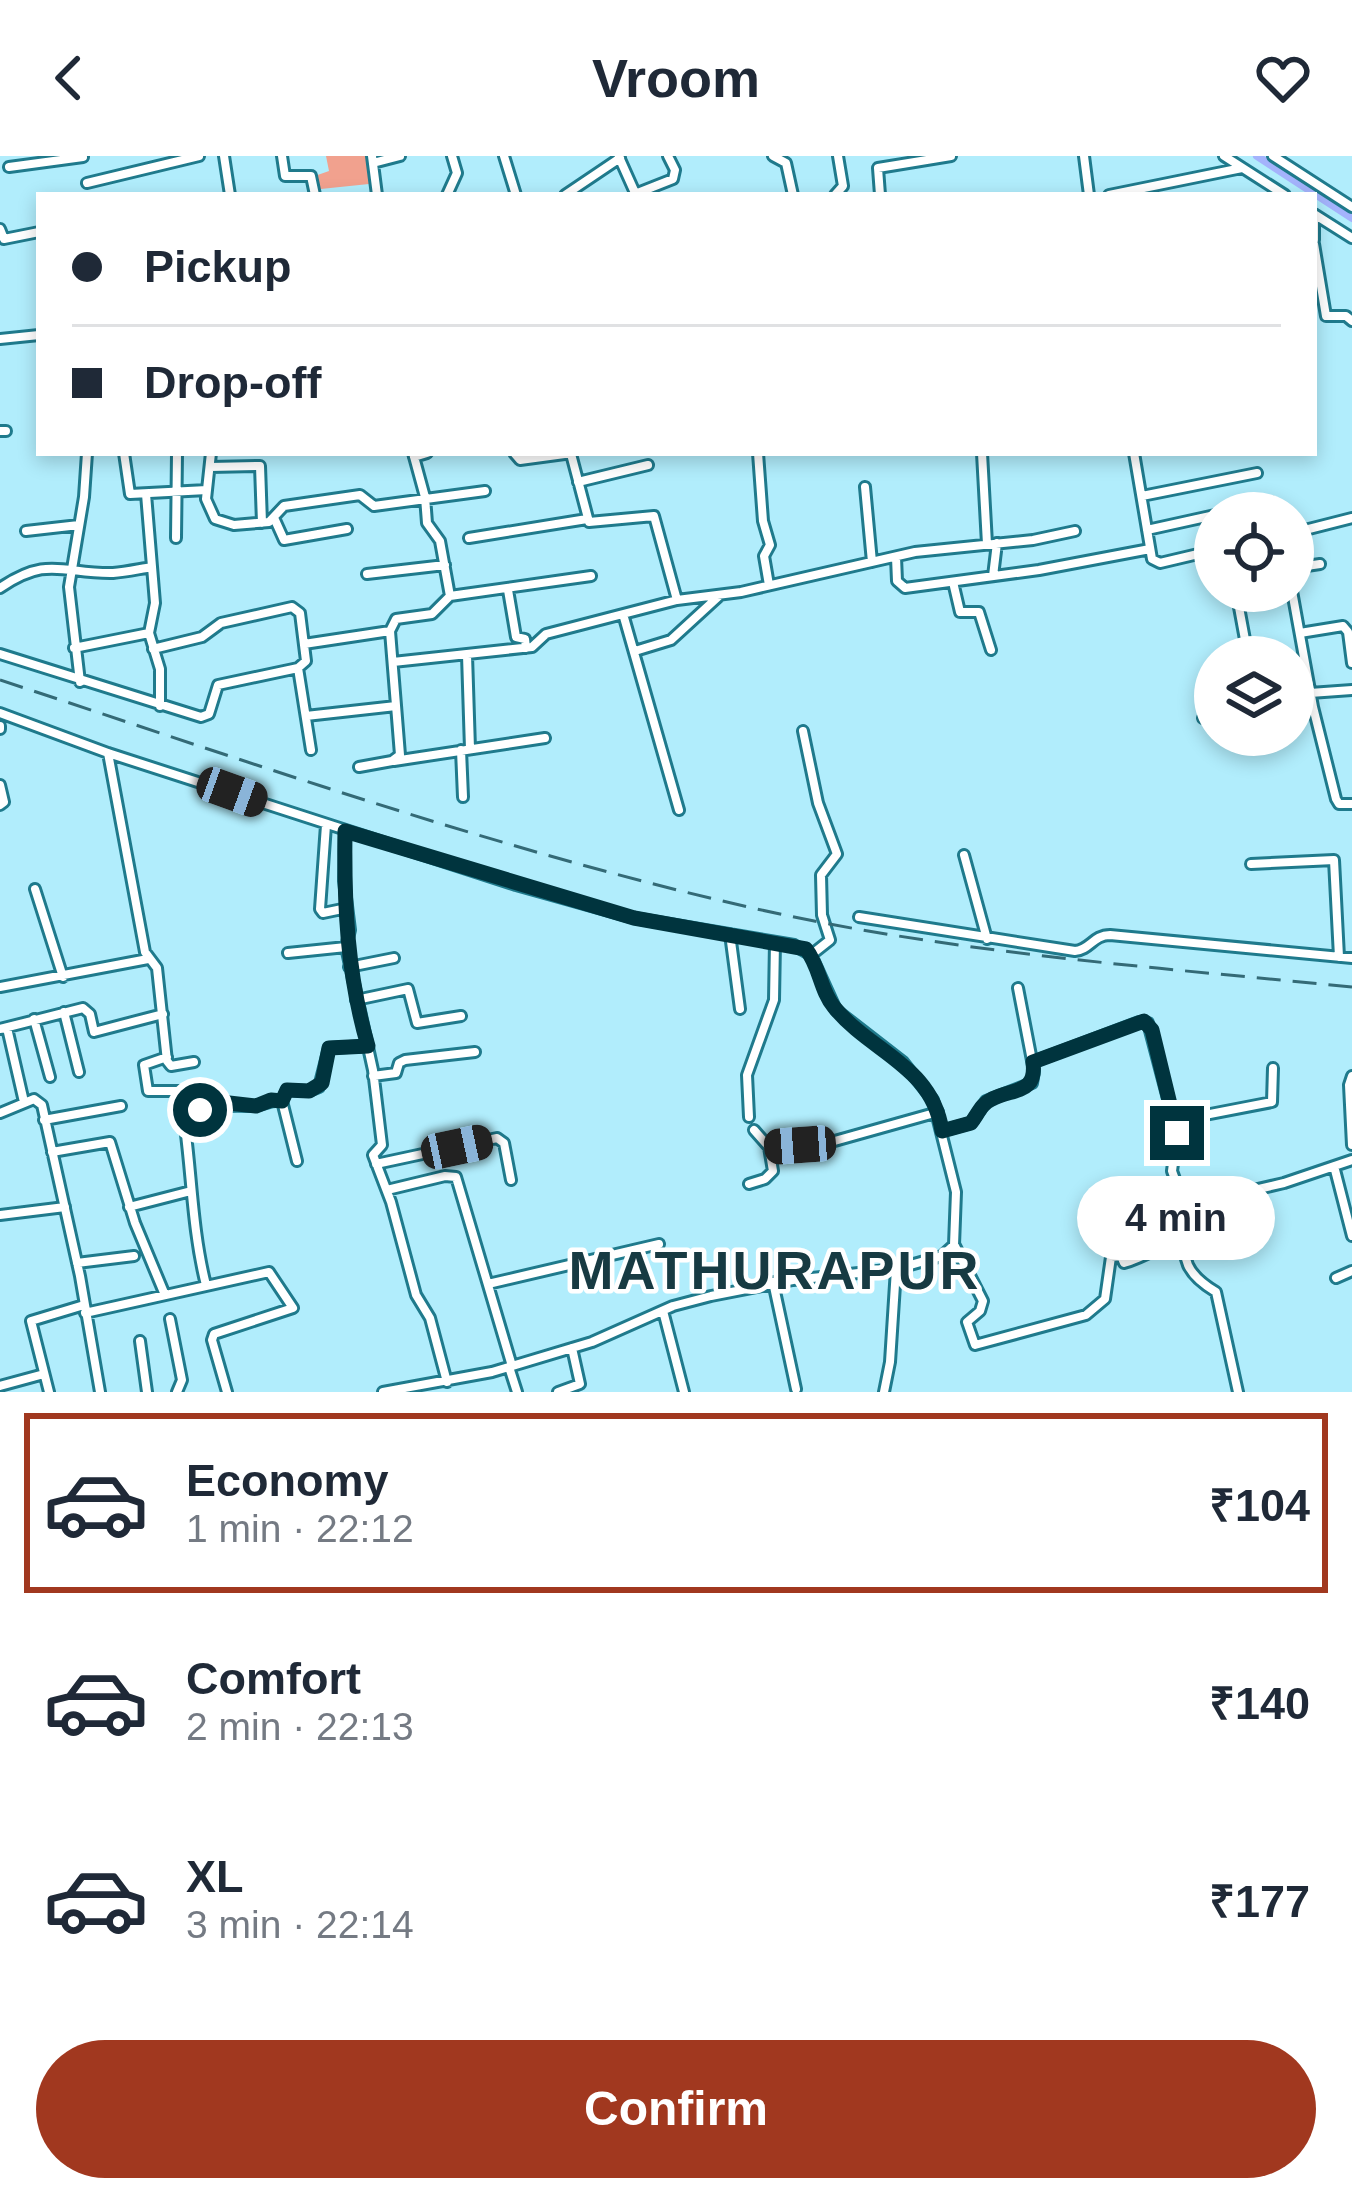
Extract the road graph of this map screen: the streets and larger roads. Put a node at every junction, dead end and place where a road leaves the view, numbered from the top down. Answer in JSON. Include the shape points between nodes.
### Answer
{"nodes":[{"id":1,"x":199,"y":156,"type":"edge"},
{"id":2,"x":224,"y":156,"type":"edge"},
{"id":3,"x":282,"y":156,"type":"edge"},
{"id":4,"x":400,"y":156,"type":"edge"},
{"id":5,"x":452,"y":156,"type":"edge"},
{"id":6,"x":505,"y":156,"type":"edge"},
{"id":7,"x":668,"y":156,"type":"edge"},
{"id":8,"x":773,"y":156,"type":"edge"},
{"id":9,"x":838,"y":156,"type":"edge"},
{"id":10,"x":875,"y":156,"type":"edge"},
{"id":11,"x":951,"y":156,"type":"edge"},
{"id":12,"x":1084,"y":156,"type":"edge"},
{"id":13,"x":1224,"y":156,"type":"edge"},
{"id":14,"x":1274,"y":156,"type":"edge"},
{"id":15,"x":619,"y":157,"type":"edge"},
{"id":16,"x":83,"y":158,"type":"edge"},
{"id":17,"x":372,"y":159,"type":"edge"},
{"id":18,"x":9,"y":167,"type":"dead end"},
{"id":19,"x":878,"y":167,"type":"junction"},
{"id":20,"x":1243,"y":168,"type":"junction"},
{"id":21,"x":86,"y":183,"type":"dead end"},
{"id":22,"x":230,"y":192,"type":"edge"},
{"id":23,"x":314,"y":192,"type":"edge"},
{"id":24,"x":377,"y":192,"type":"edge"},
{"id":25,"x":448,"y":192,"type":"edge"},
{"id":26,"x":515,"y":192,"type":"edge"},
{"id":27,"x":569,"y":192,"type":"edge"},
{"id":28,"x":634,"y":192,"type":"edge"},
{"id":29,"x":642,"y":192,"type":"edge"},
{"id":30,"x":792,"y":192,"type":"edge"},
{"id":31,"x":838,"y":192,"type":"edge"},
{"id":32,"x":880,"y":192,"type":"edge"},
{"id":33,"x":1089,"y":192,"type":"edge"},
{"id":34,"x":1124,"y":192,"type":"edge"},
{"id":35,"x":1280,"y":192,"type":"edge"},
{"id":36,"x":1352,"y":207,"type":"edge"},
{"id":37,"x":1317,"y":216,"type":"edge"},
{"id":38,"x":0,"y":229,"type":"edge"},
{"id":39,"x":36,"y":233,"type":"edge"},
{"id":40,"x":1352,"y":238,"type":"edge"},
{"id":41,"x":1317,"y":260,"type":"edge"},
{"id":42,"x":1352,"y":321,"type":"edge"},
{"id":43,"x":36,"y":335,"type":"edge"},
{"id":44,"x":0,"y":340,"type":"edge"},
{"id":45,"x":87,"y":456,"type":"edge"},
{"id":46,"x":124,"y":456,"type":"edge"},
{"id":47,"x":177,"y":456,"type":"edge"},
{"id":48,"x":211,"y":456,"type":"edge"},
{"id":49,"x":414,"y":456,"type":"edge"},
{"id":50,"x":573,"y":456,"type":"edge"},
{"id":51,"x":758,"y":456,"type":"edge"},
{"id":52,"x":982,"y":456,"type":"edge"},
{"id":53,"x":1135,"y":456,"type":"edge"},
{"id":54,"x":648,"y":465,"type":"dead end"},
{"id":55,"x":210,"y":467,"type":"junction"},
{"id":56,"x":1257,"y":473,"type":"dead end"},
{"id":57,"x":578,"y":482,"type":"junction"},
{"id":58,"x":865,"y":487,"type":"dead end"},
{"id":59,"x":207,"y":490,"type":"junction"},
{"id":60,"x":176,"y":491,"type":"junction"},
{"id":61,"x":484,"y":491,"type":"dead end"},
{"id":62,"x":146,"y":494,"type":"junction"},
{"id":63,"x":425,"y":496,"type":"junction"},
{"id":64,"x":1142,"y":496,"type":"junction"},
{"id":65,"x":1352,"y":518,"type":"edge"},
{"id":66,"x":587,"y":519,"type":"junction"},
{"id":67,"x":274,"y":520,"type":"junction"},
{"id":68,"x":1194,"y":520,"type":"edge"},
{"id":69,"x":262,"y":523,"type":"junction"},
{"id":70,"x":79,"y":525,"type":"junction"},
{"id":71,"x":1314,"y":528,"type":"edge"},
{"id":72,"x":347,"y":530,"type":"dead end"},
{"id":73,"x":1148,"y":530,"type":"junction"},
{"id":74,"x":26,"y":531,"type":"dead end"},
{"id":75,"x":1075,"y":531,"type":"dead end"},
{"id":76,"x":176,"y":538,"type":"dead end"},
{"id":77,"x":469,"y":538,"type":"dead end"},
{"id":78,"x":992,"y":544,"type":"junction"},
{"id":79,"x":1150,"y":549,"type":"junction"},
{"id":80,"x":1194,"y":555,"type":"edge"},
{"id":81,"x":896,"y":556,"type":"junction"},
{"id":82,"x":872,"y":562,"type":"junction"},
{"id":83,"x":1320,"y":564,"type":"dead end"},
{"id":84,"x":1314,"y":565,"type":"edge"},
{"id":85,"x":71,"y":566,"type":"junction"},
{"id":86,"x":446,"y":566,"type":"junction"},
{"id":87,"x":152,"y":567,"type":"junction"},
{"id":88,"x":367,"y":574,"type":"dead end"},
{"id":89,"x":591,"y":576,"type":"dead end"},
{"id":90,"x":993,"y":576,"type":"junction"},
{"id":91,"x":953,"y":582,"type":"junction"},
{"id":92,"x":769,"y":585,"type":"junction"},
{"id":93,"x":0,"y":589,"type":"edge"},
{"id":94,"x":508,"y":590,"type":"junction"},
{"id":95,"x":720,"y":595,"type":"junction"},
{"id":96,"x":450,"y":596,"type":"junction"},
{"id":97,"x":677,"y":600,"type":"junction"},
{"id":98,"x":1296,"y":612,"type":"edge"},
{"id":99,"x":622,"y":614,"type":"junction"},
{"id":100,"x":390,"y":631,"type":"junction"},
{"id":101,"x":149,"y":633,"type":"junction"},
{"id":102,"x":1300,"y":633,"type":"junction"},
{"id":103,"x":1300,"y":636,"type":"edge"},
{"id":104,"x":304,"y":644,"type":"junction"},
{"id":105,"x":74,"y":648,"type":"junction"},
{"id":106,"x":526,"y":648,"type":"junction"},
{"id":107,"x":153,"y":649,"type":"junction"},
{"id":108,"x":991,"y":650,"type":"dead end"},
{"id":109,"x":634,"y":652,"type":"junction"},
{"id":110,"x":0,"y":654,"type":"edge"},
{"id":111,"x":467,"y":655,"type":"junction"},
{"id":112,"x":393,"y":662,"type":"junction"},
{"id":113,"x":1352,"y":663,"type":"edge"},
{"id":114,"x":298,"y":668,"type":"junction"},
{"id":115,"x":80,"y":682,"type":"junction"},
{"id":116,"x":1352,"y":690,"type":"edge"},
{"id":117,"x":1314,"y":693,"type":"edge"},
{"id":118,"x":160,"y":706,"type":"junction"},
{"id":119,"x":396,"y":706,"type":"junction"},
{"id":120,"x":0,"y":713,"type":"edge"},
{"id":121,"x":1314,"y":715,"type":"edge"},
{"id":122,"x":306,"y":716,"type":"junction"},
{"id":123,"x":803,"y":731,"type":"dead end"},
{"id":124,"x":545,"y":738,"type":"dead end"},
{"id":125,"x":311,"y":750,"type":"dead end"},
{"id":126,"x":465,"y":750,"type":"junction"},
{"id":127,"x":108,"y":753,"type":"junction"},
{"id":128,"x":392,"y":761,"type":"junction"},
{"id":129,"x":359,"y":766,"type":"dead end"},
{"id":130,"x":0,"y":785,"type":"edge"},
{"id":131,"x":463,"y":797,"type":"dead end"},
{"id":132,"x":1352,"y":804,"type":"edge"},
{"id":133,"x":0,"y":806,"type":"edge"},
{"id":134,"x":679,"y":809,"type":"dead end"},
{"id":135,"x":326,"y":825,"type":"junction"},
{"id":136,"x":345,"y":831,"type":"junction"},
{"id":137,"x":964,"y":854,"type":"dead end"},
{"id":138,"x":1251,"y":864,"type":"dead end"},
{"id":139,"x":35,"y":889,"type":"dead end"},
{"id":140,"x":347,"y":908,"type":"junction"},
{"id":141,"x":859,"y":917,"type":"dead end"},
{"id":142,"x":730,"y":934,"type":"junction"},
{"id":143,"x":986,"y":939,"type":"junction"},
{"id":144,"x":776,"y":942,"type":"junction"},
{"id":145,"x":346,"y":947,"type":"junction"},
{"id":146,"x":288,"y":953,"type":"dead end"},
{"id":147,"x":811,"y":955,"type":"junction"},
{"id":148,"x":150,"y":958,"type":"junction"},
{"id":149,"x":394,"y":958,"type":"dead end"},
{"id":150,"x":1339,"y":958,"type":"junction"},
{"id":151,"x":1352,"y":958,"type":"edge"},
{"id":152,"x":349,"y":967,"type":"junction"},
{"id":153,"x":63,"y":977,"type":"junction"},
{"id":154,"x":0,"y":987,"type":"edge"},
{"id":155,"x":1018,"y":988,"type":"dead end"},
{"id":156,"x":356,"y":1000,"type":"junction"},
{"id":157,"x":740,"y":1010,"type":"dead end"},
{"id":158,"x":64,"y":1012,"type":"junction"},
{"id":159,"x":163,"y":1014,"type":"junction"},
{"id":160,"x":461,"y":1016,"type":"dead end"},
{"id":161,"x":34,"y":1019,"type":"junction"},
{"id":162,"x":3,"y":1028,"type":"edge"},
{"id":163,"x":368,"y":1046,"type":"junction"},
{"id":164,"x":475,"y":1052,"type":"dead end"},
{"id":165,"x":167,"y":1057,"type":"junction"},
{"id":166,"x":194,"y":1062,"type":"dead end"},
{"id":167,"x":1033,"y":1062,"type":"junction"},
{"id":168,"x":1273,"y":1068,"type":"dead end"},
{"id":169,"x":79,"y":1072,"type":"dead end"},
{"id":170,"x":374,"y":1076,"type":"junction"},
{"id":171,"x":1352,"y":1076,"type":"edge"},
{"id":172,"x":50,"y":1077,"type":"dead end"},
{"id":173,"x":179,"y":1091,"type":"junction"},
{"id":174,"x":282,"y":1101,"type":"junction"},
{"id":175,"x":24,"y":1102,"type":"junction"},
{"id":176,"x":122,"y":1106,"type":"dead end"},
{"id":177,"x":938,"y":1112,"type":"junction"},
{"id":178,"x":0,"y":1113,"type":"edge"},
{"id":179,"x":749,"y":1117,"type":"dead end"},
{"id":180,"x":44,"y":1120,"type":"junction"},
{"id":181,"x":1174,"y":1121,"type":"junction"},
{"id":182,"x":754,"y":1130,"type":"dead end"},
{"id":183,"x":942,"y":1131,"type":"junction"},
{"id":184,"x":1352,"y":1145,"type":"edge"},
{"id":185,"x":769,"y":1147,"type":"junction"},
{"id":186,"x":52,"y":1152,"type":"junction"},
{"id":187,"x":1352,"y":1160,"type":"edge"},
{"id":188,"x":297,"y":1161,"type":"dead end"},
{"id":189,"x":376,"y":1164,"type":"junction"},
{"id":190,"x":1334,"y":1166,"type":"junction"},
{"id":191,"x":512,"y":1180,"type":"dead end"},
{"id":192,"x":749,"y":1184,"type":"dead end"},
{"id":193,"x":387,"y":1190,"type":"junction"},
{"id":194,"x":191,"y":1191,"type":"junction"},
{"id":195,"x":65,"y":1207,"type":"junction"},
{"id":196,"x":129,"y":1207,"type":"junction"},
{"id":197,"x":1185,"y":1207,"type":"junction"},
{"id":198,"x":0,"y":1215,"type":"edge"},
{"id":199,"x":1352,"y":1236,"type":"edge"},
{"id":200,"x":1185,"y":1237,"type":"junction"},
{"id":201,"x":659,"y":1244,"type":"dead end"},
{"id":202,"x":954,"y":1245,"type":"junction"},
{"id":203,"x":134,"y":1256,"type":"dead end"},
{"id":204,"x":77,"y":1263,"type":"junction"},
{"id":205,"x":896,"y":1269,"type":"junction"},
{"id":206,"x":1352,"y":1271,"type":"edge"},
{"id":207,"x":1336,"y":1278,"type":"dead end"},
{"id":208,"x":773,"y":1282,"type":"junction"},
{"id":209,"x":488,"y":1284,"type":"junction"},
{"id":210,"x":206,"y":1285,"type":"junction"},
{"id":211,"x":165,"y":1295,"type":"junction"},
{"id":212,"x":85,"y":1309,"type":"junction"},
{"id":213,"x":663,"y":1310,"type":"junction"},
{"id":214,"x":170,"y":1319,"type":"dead end"},
{"id":215,"x":140,"y":1341,"type":"dead end"},
{"id":216,"x":572,"y":1348,"type":"junction"},
{"id":217,"x":510,"y":1366,"type":"junction"},
{"id":218,"x":44,"y":1374,"type":"junction"},
{"id":219,"x":447,"y":1382,"type":"junction"},
{"id":220,"x":0,"y":1386,"type":"edge"},
{"id":221,"x":413,"y":1389,"type":"edge"},
{"id":222,"x":796,"y":1390,"type":"edge"},
{"id":223,"x":49,"y":1392,"type":"edge"},
{"id":224,"x":100,"y":1392,"type":"edge"},
{"id":225,"x":147,"y":1392,"type":"edge"},
{"id":226,"x":177,"y":1392,"type":"edge"},
{"id":227,"x":227,"y":1392,"type":"edge"},
{"id":228,"x":383,"y":1392,"type":"edge"},
{"id":229,"x":517,"y":1392,"type":"edge"},
{"id":230,"x":558,"y":1392,"type":"edge"},
{"id":231,"x":684,"y":1392,"type":"edge"},
{"id":232,"x":884,"y":1392,"type":"edge"},
{"id":233,"x":1238,"y":1392,"type":"edge"}],
"edges":[{"from":1,"to":21,"type":"street"},
{"from":2,"to":22,"type":"street"},
{"from":3,"to":23,"type":"street","via":[[285,176],[311,176]]},
{"from":4,"to":17,"type":"street"},
{"from":5,"to":25,"type":"street","via":[[456,177]]},
{"from":6,"to":26,"type":"street"},
{"from":7,"to":29,"type":"street","via":[[673,178]]},
{"from":8,"to":30,"type":"street","via":[[786,164]]},
{"from":9,"to":31,"type":"street"},
{"from":10,"to":19,"type":"street"},
{"from":11,"to":19,"type":"street"},
{"from":12,"to":33,"type":"street"},
{"from":13,"to":20,"type":"street"},
{"from":14,"to":36,"type":"street"},
{"from":15,"to":27,"type":"street"},
{"from":15,"to":28,"type":"street"},
{"from":16,"to":18,"type":"street"},
{"from":17,"to":24,"type":"street"},
{"from":19,"to":32,"type":"street"},
{"from":20,"to":34,"type":"street"},
{"from":20,"to":35,"type":"street"},
{"from":37,"to":40,"type":"street"},
{"from":38,"to":39,"type":"street","via":[[4,238]]},
{"from":41,"to":42,"type":"street","via":[[1326,316]]},
{"from":43,"to":44,"type":"street"},
{"from":45,"to":70,"type":"street"},
{"from":46,"to":62,"type":"street","via":[[128,492]]},
{"from":47,"to":60,"type":"street"},
{"from":48,"to":55,"type":"street"},
{"from":49,"to":63,"type":"street"},
{"from":50,"to":57,"type":"street"},
{"from":51,"to":92,"type":"street"},
{"from":52,"to":78,"type":"street"},
{"from":53,"to":64,"type":"street"},
{"from":54,"to":57,"type":"street"},
{"from":55,"to":59,"type":"street"},
{"from":55,"to":69,"type":"street","via":[[260,466]]},
{"from":56,"to":64,"type":"street"},
{"from":57,"to":66,"type":"street"},
{"from":58,"to":82,"type":"street"},
{"from":59,"to":60,"type":"street"},
{"from":59,"to":69,"type":"street","via":[[215,519]]},
{"from":60,"to":62,"type":"street"},
{"from":60,"to":76,"type":"street"},
{"from":61,"to":63,"type":"street"},
{"from":62,"to":87,"type":"street"},
{"from":63,"to":67,"type":"street","via":[[374,506],[360,495],[284,506]]},
{"from":63,"to":86,"type":"street"},
{"from":64,"to":73,"type":"street"},
{"from":65,"to":71,"type":"street"},
{"from":66,"to":77,"type":"street"},
{"from":66,"to":97,"type":"street","via":[[654,516]]},
{"from":67,"to":69,"type":"street"},
{"from":67,"to":72,"type":"street","via":[[284,540]]},
{"from":68,"to":73,"type":"street"},
{"from":70,"to":74,"type":"street"},
{"from":70,"to":85,"type":"street"},
{"from":73,"to":79,"type":"street"},
{"from":75,"to":78,"type":"street"},
{"from":78,"to":81,"type":"street"},
{"from":78,"to":90,"type":"street"},
{"from":79,"to":80,"type":"street","via":[[1160,563]]},
{"from":79,"to":90,"type":"street"},
{"from":81,"to":82,"type":"street"},
{"from":81,"to":91,"type":"street","via":[[899,586]]},
{"from":82,"to":92,"type":"street"},
{"from":83,"to":84,"type":"street"},
{"from":85,"to":87,"type":"street","via":[[112,573]]},
{"from":85,"to":93,"type":"street","via":[[20,574]]},
{"from":85,"to":105,"type":"street"},
{"from":86,"to":88,"type":"street"},
{"from":86,"to":96,"type":"street"},
{"from":87,"to":101,"type":"street"},
{"from":89,"to":94,"type":"street"},
{"from":90,"to":91,"type":"street"},
{"from":91,"to":108,"type":"street","via":[[960,612],[979,612]]},
{"from":92,"to":95,"type":"street"},
{"from":94,"to":96,"type":"street"},
{"from":94,"to":106,"type":"street","via":[[516,637]]},
{"from":95,"to":97,"type":"street"},
{"from":95,"to":109,"type":"street","via":[[671,640]]},
{"from":96,"to":100,"type":"street","via":[[432,614],[396,619]]},
{"from":97,"to":99,"type":"street"},
{"from":98,"to":102,"type":"street"},
{"from":99,"to":106,"type":"street","via":[[546,634]]},
{"from":99,"to":109,"type":"street"},
{"from":100,"to":104,"type":"street"},
{"from":100,"to":112,"type":"street"},
{"from":101,"to":105,"type":"street"},
{"from":101,"to":107,"type":"street"},
{"from":102,"to":103,"type":"street"},
{"from":102,"to":113,"type":"street","via":[[1343,626]]},
{"from":104,"to":107,"type":"street","via":[[300,613],[292,608]]},
{"from":104,"to":114,"type":"street","via":[[306,661]]},
{"from":105,"to":115,"type":"street"},
{"from":106,"to":111,"type":"street"},
{"from":107,"to":118,"type":"street"},
{"from":109,"to":134,"type":"street"},
{"from":110,"to":115,"type":"street"},
{"from":111,"to":112,"type":"street"},
{"from":111,"to":126,"type":"street"},
{"from":112,"to":119,"type":"street"},
{"from":114,"to":118,"type":"street","via":[[218,685],[206,716]]},
{"from":114,"to":122,"type":"street"},
{"from":115,"to":118,"type":"street"},
{"from":116,"to":117,"type":"street"},
{"from":119,"to":122,"type":"street"},
{"from":119,"to":128,"type":"street","via":[[400,755]]},
{"from":120,"to":127,"type":"street"},
{"from":121,"to":132,"type":"street","via":[[1336,799]]},
{"from":122,"to":125,"type":"street"},
{"from":123,"to":147,"type":"street","via":[[837,854],[821,875],[830,940]]},
{"from":124,"to":126,"type":"street"},
{"from":126,"to":128,"type":"street"},
{"from":126,"to":131,"type":"street"},
{"from":127,"to":135,"type":"street"},
{"from":127,"to":148,"type":"street"},
{"from":128,"to":129,"type":"street"},
{"from":130,"to":133,"type":"street"},
{"from":135,"to":136,"type":"street"},
{"from":135,"to":140,"type":"street","via":[[320,909]]},
{"from":136,"to":140,"type":"street"},
{"from":136,"to":142,"type":"street","via":[[597,908]]},
{"from":137,"to":143,"type":"street"},
{"from":138,"to":150,"type":"street","via":[[1334,860]]},
{"from":139,"to":153,"type":"street"},
{"from":140,"to":145,"type":"street"},
{"from":141,"to":143,"type":"street"},
{"from":142,"to":144,"type":"street"},
{"from":142,"to":157,"type":"street"},
{"from":143,"to":150,"type":"street","via":[[1082,951],[1110,935]]},
{"from":144,"to":147,"type":"street"},
{"from":144,"to":179,"type":"street","via":[[775,1000],[747,1075]]},
{"from":145,"to":146,"type":"street"},
{"from":145,"to":152,"type":"street"},
{"from":147,"to":177,"type":"street","via":[[836,1010],[917,1076]]},
{"from":148,"to":153,"type":"street"},
{"from":148,"to":159,"type":"street"},
{"from":149,"to":152,"type":"street"},
{"from":150,"to":151,"type":"street"},
{"from":152,"to":156,"type":"street"},
{"from":153,"to":154,"type":"street"},
{"from":155,"to":167,"type":"street"},
{"from":156,"to":160,"type":"street","via":[[408,989],[416,1023]]},
{"from":156,"to":163,"type":"street"},
{"from":158,"to":159,"type":"street","via":[[88,1010],[98,1032]]},
{"from":158,"to":161,"type":"street"},
{"from":158,"to":169,"type":"street"},
{"from":159,"to":165,"type":"street"},
{"from":161,"to":162,"type":"street"},
{"from":161,"to":172,"type":"street"},
{"from":162,"to":175,"type":"street"},
{"from":163,"to":170,"type":"street"},
{"from":163,"to":174,"type":"street","via":[[329,1048],[319,1087],[287,1090]]},
{"from":164,"to":170,"type":"street","via":[[401,1061],[396,1073]]},
{"from":165,"to":166,"type":"street","via":[[171,1066]]},
{"from":165,"to":173,"type":"street","via":[[144,1065],[147,1087]]},
{"from":167,"to":181,"type":"street","via":[[1144,1021]]},
{"from":167,"to":183,"type":"street","via":[[1029,1086],[986,1101],[971,1123]]},
{"from":168,"to":181,"type":"street","via":[[1272,1102]]},
{"from":170,"to":189,"type":"street","via":[[382,1141],[373,1151]]},
{"from":171,"to":184,"type":"street"},
{"from":173,"to":174,"type":"street","via":[[200,1110]]},
{"from":173,"to":194,"type":"street"},
{"from":174,"to":188,"type":"street"},
{"from":175,"to":178,"type":"street"},
{"from":175,"to":180,"type":"street","via":[[38,1100]]},
{"from":176,"to":180,"type":"street"},
{"from":177,"to":183,"type":"street"},
{"from":177,"to":185,"type":"street","via":[[831,1142]]},
{"from":180,"to":186,"type":"street"},
{"from":181,"to":197,"type":"street","via":[[1172,1171]]},
{"from":182,"to":185,"type":"street"},
{"from":183,"to":202,"type":"street","via":[[957,1200]]},
{"from":185,"to":192,"type":"street","via":[[773,1171]]},
{"from":186,"to":195,"type":"street"},
{"from":186,"to":196,"type":"street","via":[[110,1142]]},
{"from":187,"to":190,"type":"street"},
{"from":189,"to":191,"type":"street","via":[[497,1138]]},
{"from":189,"to":193,"type":"street"},
{"from":190,"to":197,"type":"street"},
{"from":190,"to":199,"type":"street"},
{"from":193,"to":209,"type":"street","via":[[456,1177]]},
{"from":193,"to":219,"type":"street"},
{"from":194,"to":196,"type":"street"},
{"from":194,"to":210,"type":"street"},
{"from":195,"to":198,"type":"street"},
{"from":195,"to":204,"type":"street"},
{"from":196,"to":211,"type":"street"},
{"from":197,"to":200,"type":"street"},
{"from":200,"to":202,"type":"street","via":[[1145,1257],[1111,1257],[1105,1299],[1086,1315],[975,1345],[968,1322],[983,1301]]},
{"from":200,"to":233,"type":"street","via":[[1190,1274],[1216,1292]]},
{"from":201,"to":209,"type":"street"},
{"from":202,"to":205,"type":"street"},
{"from":203,"to":204,"type":"street"},
{"from":204,"to":212,"type":"street"},
{"from":205,"to":208,"type":"street"},
{"from":205,"to":232,"type":"street"},
{"from":206,"to":207,"type":"street"},
{"from":208,"to":213,"type":"street"},
{"from":208,"to":222,"type":"street"},
{"from":209,"to":217,"type":"street"},
{"from":210,"to":211,"type":"street"},
{"from":210,"to":227,"type":"street","via":[[268,1272],[292,1303],[288,1312],[214,1334]]},
{"from":211,"to":212,"type":"street"},
{"from":212,"to":218,"type":"street","via":[[33,1318]]},
{"from":212,"to":224,"type":"street"},
{"from":213,"to":216,"type":"street"},
{"from":213,"to":231,"type":"street"},
{"from":214,"to":226,"type":"street","via":[[182,1380]]},
{"from":215,"to":225,"type":"street"},
{"from":216,"to":217,"type":"street"},
{"from":216,"to":230,"type":"street","via":[[580,1384]]},
{"from":217,"to":219,"type":"street"},
{"from":217,"to":229,"type":"street"},
{"from":218,"to":220,"type":"street"},
{"from":218,"to":223,"type":"street"},
{"from":219,"to":221,"type":"street"},
{"from":221,"to":228,"type":"street"}]}
